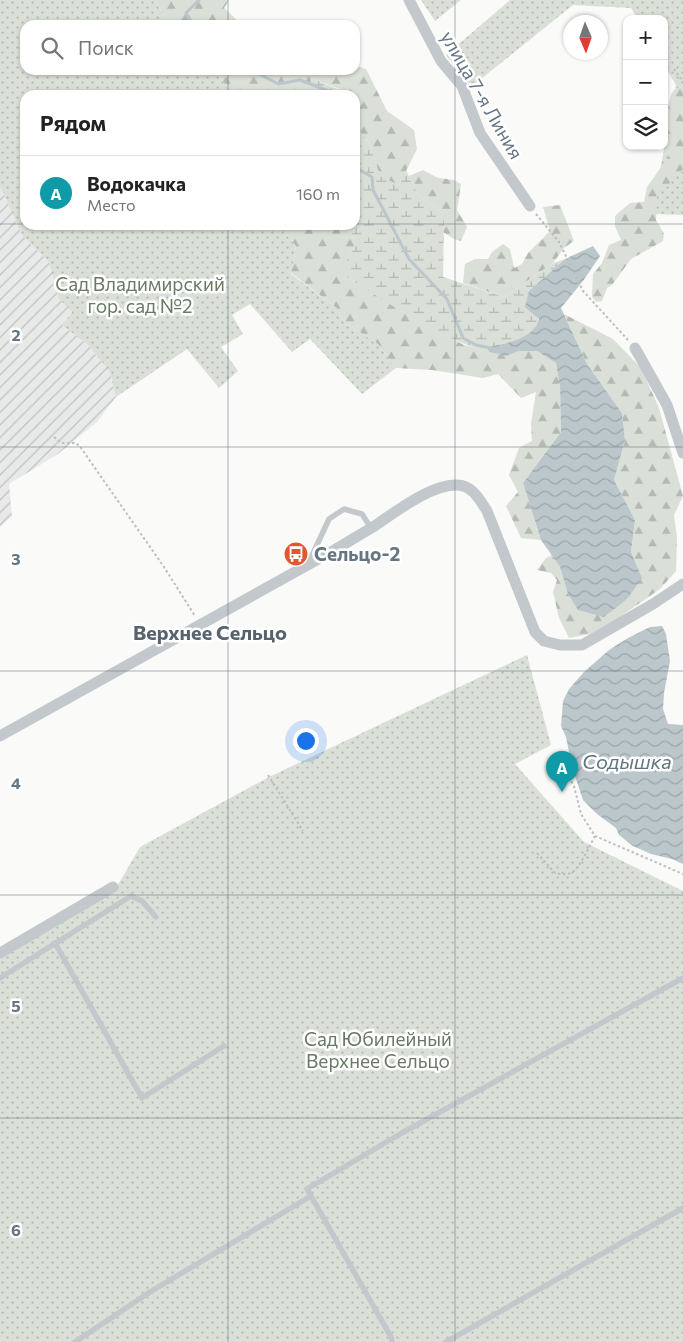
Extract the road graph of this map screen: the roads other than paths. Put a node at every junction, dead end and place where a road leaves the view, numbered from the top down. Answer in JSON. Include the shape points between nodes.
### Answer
{"nodes":[{"id":1,"x":409,"y":0,"type":"edge"},
{"id":2,"x":530,"y":206,"type":"road end"},
{"id":3,"x":635,"y":348,"type":"road end"},
{"id":4,"x":683,"y":453,"type":"edge"},
{"id":5,"x":371,"y":528,"type":"junction"},
{"id":6,"x":309,"y":564,"type":"junction"},
{"id":7,"x":683,"y":584,"type":"edge"},
{"id":8,"x":0,"y":736,"type":"edge"},
{"id":9,"x":113,"y":887,"type":"dead end"},
{"id":10,"x":156,"y":917,"type":"dead end"},
{"id":11,"x":55,"y":944,"type":"junction"},
{"id":12,"x":0,"y":953,"type":"edge"},
{"id":13,"x":0,"y":978,"type":"edge"},
{"id":14,"x":683,"y":978,"type":"edge"},
{"id":15,"x":224,"y":1046,"type":"dead end"},
{"id":16,"x":311,"y":1196,"type":"junction"},
{"id":17,"x":683,"y":1208,"type":"edge"},
{"id":18,"x":75,"y":1342,"type":"edge"},
{"id":19,"x":392,"y":1342,"type":"edge"},
{"id":20,"x":446,"y":1342,"type":"edge"}],
"edges":[{"from":1,"to":2,"type":"street","name":"улица 7-я Линия","via":[[441,61],[462,86],[480,133]]},
{"from":3,"to":4,"type":"street","via":[[667,405]]},
{"from":5,"to":6,"type":"street"},
{"from":5,"to":6,"type":"lane","via":[[362,514],[344,509],[329,519]]},
{"from":5,"to":7,"type":"street","via":[[429,492],[447,486],[468,487],[487,511],[535,632],[544,641],[560,645],[582,645]]},
{"from":6,"to":8,"type":"street"},
{"from":9,"to":12,"type":"street"},
{"from":10,"to":11,"type":"lane","via":[[142,901],[132,896]]},
{"from":11,"to":13,"type":"lane"},
{"from":11,"to":15,"type":"lane","via":[[142,1098]]},
{"from":14,"to":16,"type":"lane","via":[[307,1188]]},
{"from":16,"to":18,"type":"lane","via":[[150,1292]]},
{"from":16,"to":19,"type":"lane"},
{"from":17,"to":20,"type":"lane"}]}
